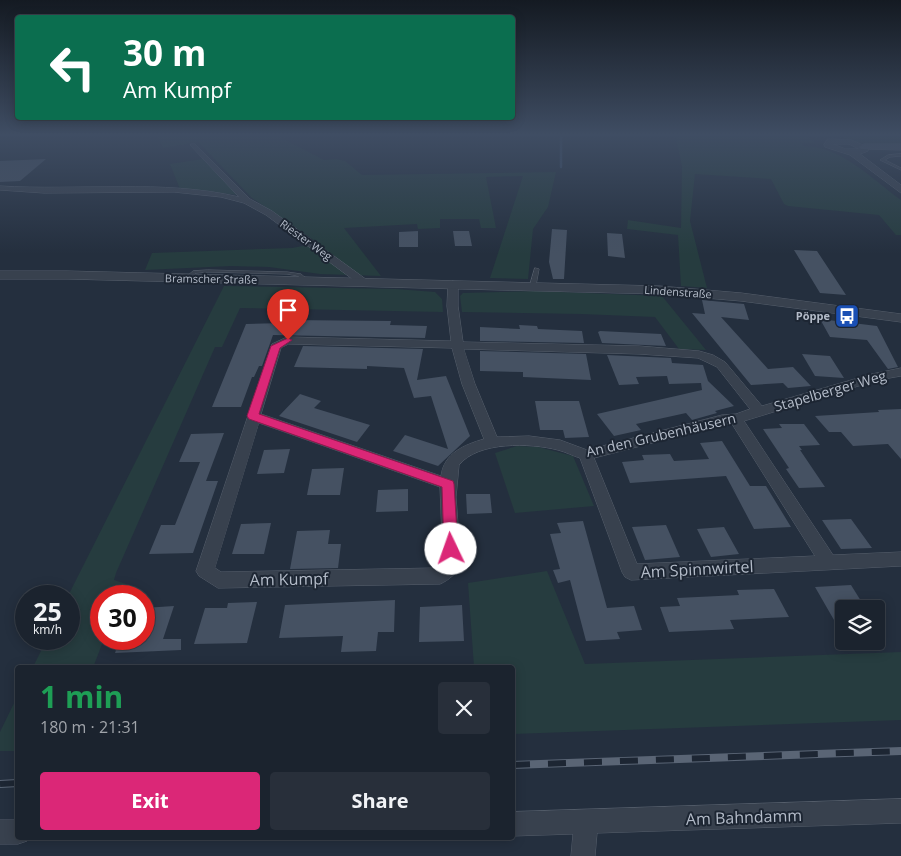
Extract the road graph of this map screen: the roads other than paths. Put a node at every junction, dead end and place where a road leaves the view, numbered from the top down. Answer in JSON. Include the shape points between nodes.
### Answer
{"nodes":[{"id":1,"x":221,"y":174,"type":"edge"},
{"id":2,"x":880,"y":174,"type":"edge"},
{"id":3,"x":0,"y":188,"type":"edge"},
{"id":4,"x":901,"y":190,"type":"edge"},
{"id":5,"x":247,"y":201,"type":"junction"},
{"id":6,"x":537,"y":269,"type":"dead end"},
{"id":7,"x":0,"y":276,"type":"edge"},
{"id":8,"x":363,"y":282,"type":"junction"},
{"id":9,"x":453,"y":284,"type":"junction"},
{"id":10,"x":532,"y":285,"type":"junction"},
{"id":11,"x":901,"y":318,"type":"edge"},
{"id":12,"x":456,"y":344,"type":"junction"},
{"id":13,"x":901,"y":372,"type":"edge"},
{"id":14,"x":758,"y":411,"type":"junction"},
{"id":15,"x":253,"y":416,"type":"junction"},
{"id":16,"x":737,"y":421,"type":"junction"},
{"id":17,"x":492,"y":442,"type":"junction"},
{"id":18,"x":586,"y":455,"type":"junction"},
{"id":19,"x":448,"y":484,"type":"junction"},
{"id":20,"x":901,"y":560,"type":"edge"},
{"id":21,"x":829,"y":563,"type":"junction"},
{"id":22,"x":901,"y":811,"type":"edge"},
{"id":23,"x":586,"y":822,"type":"junction"},
{"id":24,"x":515,"y":824,"type":"edge"},
{"id":25,"x":0,"y":832,"type":"edge"},
{"id":26,"x":15,"y":832,"type":"edge"},
{"id":27,"x":583,"y":856,"type":"edge"}],
"edges":[{"from":1,"to":5,"type":"street","name":"Riester Weg"},
{"from":2,"to":4,"type":"street"},
{"from":3,"to":5,"type":"street","name":"Riester Weg","via":[[174,190]]},
{"from":5,"to":8,"type":"street","name":"Riester Weg","via":[[269,213]]},
{"from":6,"to":10,"type":"lane"},
{"from":7,"to":8,"type":"street","name":"Bramscher Straße"},
{"from":8,"to":9,"type":"street","name":"Bramscher Straße"},
{"from":9,"to":10,"type":"street","name":"Lindenstraße"},
{"from":9,"to":12,"type":"street"},
{"from":10,"to":11,"type":"street","name":"Lindenstraße","via":[[697,293]]},
{"from":12,"to":14,"type":"street","name":"An den Grubenhäusern","via":[[639,350],[707,356],[718,362]]},
{"from":12,"to":15,"type":"street","name":"Am Kumpf","via":[[288,340],[276,346]]},
{"from":12,"to":17,"type":"street","via":[[466,381]]},
{"from":13,"to":14,"type":"street","name":"Stapelberger Weg"},
{"from":14,"to":16,"type":"street","name":"An den Grubenhäusern"},
{"from":15,"to":19,"type":"street"},
{"from":15,"to":19,"type":"street","name":"Am Kumpf","via":[[205,571],[218,580],[440,576],[452,565]]},
{"from":16,"to":18,"type":"street","name":"An den Grubenhäusern","via":[[722,420]]},
{"from":16,"to":21,"type":"street"},
{"from":17,"to":18,"type":"street","name":"An den Grubenhäusern","via":[[529,441],[560,445]]},
{"from":17,"to":19,"type":"street","name":"Am Kumpf","via":[[469,448],[452,464]]},
{"from":18,"to":21,"type":"street","name":"Am Spinnwirtel","via":[[631,572]]},
{"from":20,"to":21,"type":"street","name":"Am Spinnwirtel"},
{"from":22,"to":23,"type":"street","name":"Am Bahndamm"},
{"from":23,"to":24,"type":"street","name":"Am Bahndamm"},
{"from":23,"to":27,"type":"street"},
{"from":25,"to":26,"type":"street"}]}
